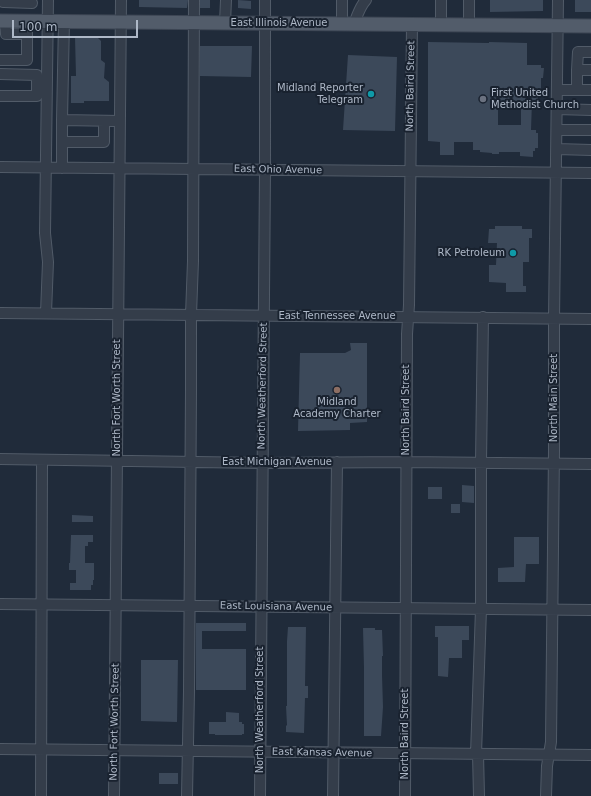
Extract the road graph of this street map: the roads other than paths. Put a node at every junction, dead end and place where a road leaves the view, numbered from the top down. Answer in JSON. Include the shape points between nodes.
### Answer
{"nodes":[{"id":1,"x":2,"y":0,"type":"edge"},
{"id":2,"x":48,"y":0,"type":"edge"},
{"id":3,"x":121,"y":0,"type":"edge"},
{"id":4,"x":194,"y":0,"type":"edge"},
{"id":5,"x":226,"y":0,"type":"edge"},
{"id":6,"x":265,"y":0,"type":"edge"},
{"id":7,"x":342,"y":0,"type":"edge"},
{"id":8,"x":366,"y":0,"type":"edge"},
{"id":9,"x":441,"y":0,"type":"edge"},
{"id":10,"x":469,"y":0,"type":"edge"},
{"id":11,"x":558,"y":0,"type":"edge"},
{"id":12,"x":32,"y":2,"type":"edge"},
{"id":13,"x":3,"y":21,"type":"edge"},
{"id":14,"x":30,"y":21,"type":"junction"},
{"id":15,"x":48,"y":21,"type":"junction"},
{"id":16,"x":64,"y":21,"type":"junction"},
{"id":17,"x":121,"y":22,"type":"junction"},
{"id":18,"x":194,"y":22,"type":"junction"},
{"id":19,"x":225,"y":22,"type":"junction"},
{"id":20,"x":264,"y":23,"type":"junction"},
{"id":21,"x":348,"y":24,"type":"junction"},
{"id":22,"x":412,"y":24,"type":"junction"},
{"id":23,"x":441,"y":24,"type":"junction"},
{"id":24,"x":469,"y":25,"type":"junction"},
{"id":25,"x":558,"y":25,"type":"junction"},
{"id":26,"x":591,"y":26,"type":"edge"},
{"id":27,"x":27,"y":34,"type":"junction"},
{"id":28,"x":591,"y":52,"type":"edge"},
{"id":29,"x":0,"y":60,"type":"edge"},
{"id":30,"x":577,"y":70,"type":"junction"},
{"id":31,"x":591,"y":70,"type":"edge"},
{"id":32,"x":0,"y":74,"type":"edge"},
{"id":33,"x":557,"y":90,"type":"junction"},
{"id":34,"x":577,"y":90,"type":"junction"},
{"id":35,"x":591,"y":90,"type":"edge"},
{"id":36,"x":0,"y":96,"type":"edge"},
{"id":37,"x":557,"y":109,"type":"junction"},
{"id":38,"x":591,"y":110,"type":"edge"},
{"id":39,"x":62,"y":120,"type":"junction"},
{"id":40,"x":104,"y":121,"type":"junction"},
{"id":41,"x":120,"y":121,"type":"junction"},
{"id":42,"x":557,"y":130,"type":"junction"},
{"id":43,"x":591,"y":130,"type":"edge"},
{"id":44,"x":62,"y":142,"type":"junction"},
{"id":45,"x":557,"y":149,"type":"junction"},
{"id":46,"x":591,"y":150,"type":"edge"},
{"id":47,"x":0,"y":168,"type":"edge"},
{"id":48,"x":46,"y":168,"type":"junction"},
{"id":49,"x":62,"y":168,"type":"junction"},
{"id":50,"x":119,"y":168,"type":"junction"},
{"id":51,"x":193,"y":169,"type":"junction"},
{"id":52,"x":265,"y":170,"type":"junction"},
{"id":53,"x":410,"y":172,"type":"junction"},
{"id":54,"x":556,"y":173,"type":"junction"},
{"id":55,"x":591,"y":173,"type":"edge"},
{"id":56,"x":0,"y":313,"type":"edge"},
{"id":57,"x":46,"y":313,"type":"junction"},
{"id":58,"x":118,"y":314,"type":"junction"},
{"id":59,"x":191,"y":315,"type":"junction"},
{"id":60,"x":264,"y":315,"type":"junction"},
{"id":61,"x":408,"y":316,"type":"junction"},
{"id":62,"x":483,"y":318,"type":"junction"},
{"id":63,"x":554,"y":318,"type":"junction"},
{"id":64,"x":591,"y":319,"type":"edge"},
{"id":65,"x":0,"y":459,"type":"edge"},
{"id":66,"x":42,"y":460,"type":"junction"},
{"id":67,"x":117,"y":461,"type":"junction"},
{"id":68,"x":191,"y":462,"type":"junction"},
{"id":69,"x":337,"y":462,"type":"junction"},
{"id":70,"x":406,"y":462,"type":"junction"},
{"id":71,"x":481,"y":462,"type":"junction"},
{"id":72,"x":262,"y":463,"type":"junction"},
{"id":73,"x":553,"y":463,"type":"junction"},
{"id":74,"x":591,"y":464,"type":"edge"},
{"id":75,"x":0,"y":604,"type":"edge"},
{"id":76,"x":42,"y":605,"type":"junction"},
{"id":77,"x":116,"y":606,"type":"junction"},
{"id":78,"x":189,"y":606,"type":"junction"},
{"id":79,"x":261,"y":607,"type":"junction"},
{"id":80,"x":335,"y":607,"type":"junction"},
{"id":81,"x":406,"y":608,"type":"junction"},
{"id":82,"x":481,"y":609,"type":"junction"},
{"id":83,"x":552,"y":610,"type":"junction"},
{"id":84,"x":591,"y":610,"type":"edge"},
{"id":85,"x":0,"y":749,"type":"edge"},
{"id":86,"x":40,"y":750,"type":"junction"},
{"id":87,"x":114,"y":750,"type":"junction"},
{"id":88,"x":187,"y":751,"type":"junction"},
{"id":89,"x":260,"y":752,"type":"junction"},
{"id":90,"x":334,"y":753,"type":"junction"},
{"id":91,"x":406,"y":754,"type":"junction"},
{"id":92,"x":477,"y":754,"type":"junction"},
{"id":93,"x":549,"y":755,"type":"junction"},
{"id":94,"x":591,"y":755,"type":"edge"},
{"id":95,"x":41,"y":796,"type":"edge"},
{"id":96,"x":114,"y":796,"type":"edge"},
{"id":97,"x":187,"y":796,"type":"edge"},
{"id":98,"x":260,"y":796,"type":"edge"},
{"id":99,"x":333,"y":796,"type":"edge"},
{"id":100,"x":405,"y":796,"type":"edge"},
{"id":101,"x":479,"y":796,"type":"edge"},
{"id":102,"x":546,"y":796,"type":"edge"}],
"edges":[{"from":1,"to":12,"type":"street"},
{"from":2,"to":15,"type":"street"},
{"from":3,"to":17,"type":"street","name":"North Fort Worth Street"},
{"from":4,"to":18,"type":"street"},
{"from":5,"to":19,"type":"street"},
{"from":6,"to":20,"type":"street","name":"North Weatherford Street"},
{"from":7,"to":21,"type":"street"},
{"from":8,"to":21,"type":"street"},
{"from":9,"to":23,"type":"street"},
{"from":10,"to":24,"type":"street"},
{"from":11,"to":25,"type":"street","name":"North Main Street"},
{"from":12,"to":14,"type":"street"},
{"from":13,"to":14,"type":"main road","name":"East Illinois Avenue"},
{"from":13,"to":27,"type":"street","via":[[6,34]]},
{"from":14,"to":15,"type":"main road","name":"East Illinois Avenue"},
{"from":14,"to":27,"type":"street"},
{"from":15,"to":16,"type":"main road","name":"East Illinois Avenue"},
{"from":15,"to":48,"type":"street"},
{"from":16,"to":17,"type":"main road","name":"East Illinois Avenue"},
{"from":16,"to":39,"type":"street"},
{"from":17,"to":18,"type":"main road","name":"East Illinois Avenue"},
{"from":17,"to":41,"type":"street","name":"North Fort Worth Street"},
{"from":18,"to":19,"type":"main road","name":"East Illinois Avenue"},
{"from":18,"to":51,"type":"street"},
{"from":19,"to":20,"type":"main road","name":"East Illinois Avenue"},
{"from":20,"to":21,"type":"main road","name":"East Illinois Avenue"},
{"from":20,"to":52,"type":"street","name":"North Weatherford Street"},
{"from":21,"to":22,"type":"main road","name":"East Illinois Avenue"},
{"from":22,"to":23,"type":"main road","name":"East Illinois Avenue"},
{"from":22,"to":53,"type":"street","name":"North Baird Street"},
{"from":23,"to":24,"type":"main road","name":"East Illinois Avenue"},
{"from":24,"to":25,"type":"main road","name":"East Illinois Avenue"},
{"from":25,"to":26,"type":"main road","name":"East Illinois Avenue"},
{"from":25,"to":33,"type":"street","name":"North Main Street"},
{"from":27,"to":29,"type":"street","via":[[27,60]]},
{"from":28,"to":30,"type":"street","via":[[578,52]]},
{"from":30,"to":31,"type":"street"},
{"from":30,"to":34,"type":"street"},
{"from":32,"to":36,"type":"street","via":[[37,75],[37,96]]},
{"from":33,"to":34,"type":"street"},
{"from":33,"to":37,"type":"street","name":"North Main Street"},
{"from":34,"to":35,"type":"street"},
{"from":37,"to":38,"type":"street"},
{"from":37,"to":42,"type":"street","name":"North Main Street"},
{"from":39,"to":40,"type":"street"},
{"from":39,"to":44,"type":"street"},
{"from":40,"to":41,"type":"street"},
{"from":40,"to":44,"type":"street","via":[[104,142]]},
{"from":41,"to":50,"type":"street","name":"North Fort Worth Street"},
{"from":42,"to":43,"type":"street"},
{"from":42,"to":45,"type":"street","name":"North Main Street"},
{"from":44,"to":49,"type":"street"},
{"from":45,"to":46,"type":"street"},
{"from":45,"to":54,"type":"street","name":"North Main Street"},
{"from":47,"to":48,"type":"street","name":"East Ohio Avenue"},
{"from":48,"to":49,"type":"street","name":"East Ohio Avenue"},
{"from":48,"to":57,"type":"street"},
{"from":49,"to":50,"type":"street","name":"East Ohio Avenue"},
{"from":50,"to":51,"type":"street","name":"East Ohio Avenue"},
{"from":50,"to":58,"type":"street","name":"North Fort Worth Street"},
{"from":51,"to":52,"type":"street","name":"East Ohio Avenue"},
{"from":51,"to":59,"type":"street"},
{"from":52,"to":53,"type":"street","name":"East Ohio Avenue"},
{"from":52,"to":60,"type":"street","name":"North Weatherford Street"},
{"from":53,"to":54,"type":"street","name":"East Ohio Avenue"},
{"from":53,"to":61,"type":"street","name":"North Baird Street"},
{"from":54,"to":55,"type":"street","name":"East Ohio Avenue"},
{"from":54,"to":63,"type":"street","name":"North Main Street"},
{"from":56,"to":57,"type":"street","name":"East Tennessee Avenue"},
{"from":57,"to":58,"type":"street","name":"East Tennessee Avenue"},
{"from":58,"to":59,"type":"street","name":"East Tennessee Avenue"},
{"from":58,"to":67,"type":"street","name":"North Fort Worth Street"},
{"from":59,"to":60,"type":"street","name":"East Tennessee Avenue"},
{"from":59,"to":68,"type":"street"},
{"from":60,"to":61,"type":"street","name":"East Tennessee Avenue"},
{"from":60,"to":72,"type":"street","name":"North Weatherford Street"},
{"from":61,"to":62,"type":"street","name":"East Tennessee Avenue"},
{"from":61,"to":70,"type":"street","name":"North Baird Street"},
{"from":62,"to":63,"type":"street","name":"East Tennessee Avenue"},
{"from":62,"to":71,"type":"street"},
{"from":63,"to":64,"type":"street","name":"East Tennessee Avenue"},
{"from":63,"to":73,"type":"street","name":"North Main Street"},
{"from":65,"to":66,"type":"street","name":"East Michigan Avenue"},
{"from":66,"to":67,"type":"street","name":"East Michigan Avenue"},
{"from":66,"to":76,"type":"street"},
{"from":67,"to":68,"type":"street","name":"East Michigan Avenue"},
{"from":67,"to":77,"type":"street","name":"North Fort Worth Street"},
{"from":68,"to":72,"type":"street","name":"East Michigan Avenue"},
{"from":68,"to":78,"type":"street"},
{"from":69,"to":70,"type":"street","name":"East Michigan Avenue"},
{"from":69,"to":72,"type":"street","name":"East Michigan Avenue"},
{"from":69,"to":80,"type":"street"},
{"from":70,"to":71,"type":"street","name":"East Michigan Avenue"},
{"from":70,"to":81,"type":"street","name":"North Baird Street"},
{"from":71,"to":73,"type":"street","name":"East Michigan Avenue"},
{"from":71,"to":82,"type":"street"},
{"from":72,"to":79,"type":"street","name":"North Weatherford Street"},
{"from":73,"to":74,"type":"street","name":"East Michigan Avenue"},
{"from":73,"to":83,"type":"street","name":"North Main Street"},
{"from":75,"to":76,"type":"street","name":"East Louisiana Avenue"},
{"from":76,"to":77,"type":"street","name":"East Louisiana Avenue"},
{"from":76,"to":86,"type":"street"},
{"from":77,"to":78,"type":"street","name":"East Louisiana Avenue"},
{"from":77,"to":87,"type":"street","name":"North Fort Worth Street"},
{"from":78,"to":79,"type":"street","name":"East Louisiana Avenue"},
{"from":78,"to":88,"type":"street"},
{"from":79,"to":80,"type":"street","name":"East Louisiana Avenue"},
{"from":79,"to":89,"type":"street","name":"North Weatherford Street"},
{"from":80,"to":81,"type":"street","name":"East Louisiana Avenue"},
{"from":80,"to":90,"type":"street"},
{"from":81,"to":82,"type":"street","name":"East Louisiana Avenue"},
{"from":81,"to":91,"type":"street","name":"North Baird Street"},
{"from":82,"to":83,"type":"street","name":"East Louisiana Avenue"},
{"from":82,"to":92,"type":"street"},
{"from":83,"to":84,"type":"street","name":"East Louisiana Avenue"},
{"from":83,"to":93,"type":"street","name":"North Main Street"},
{"from":85,"to":86,"type":"street","name":"East Kansas Avenue"},
{"from":86,"to":87,"type":"street","name":"East Kansas Avenue"},
{"from":86,"to":95,"type":"street"},
{"from":87,"to":88,"type":"street","name":"East Kansas Avenue"},
{"from":87,"to":96,"type":"street","name":"North Fort Worth Street"},
{"from":88,"to":89,"type":"street","name":"East Kansas Avenue"},
{"from":88,"to":97,"type":"street"},
{"from":89,"to":90,"type":"street","name":"East Kansas Avenue"},
{"from":89,"to":98,"type":"street","name":"North Weatherford Street"},
{"from":90,"to":91,"type":"street","name":"East Kansas Avenue"},
{"from":90,"to":99,"type":"street"},
{"from":91,"to":92,"type":"street","name":"East Kansas Avenue"},
{"from":91,"to":100,"type":"street","name":"North Baird Street"},
{"from":92,"to":93,"type":"street","name":"East Kansas Avenue"},
{"from":92,"to":101,"type":"street"},
{"from":93,"to":94,"type":"street","name":"East Kansas Avenue"},
{"from":93,"to":102,"type":"street","name":"North Main Street"}]}
